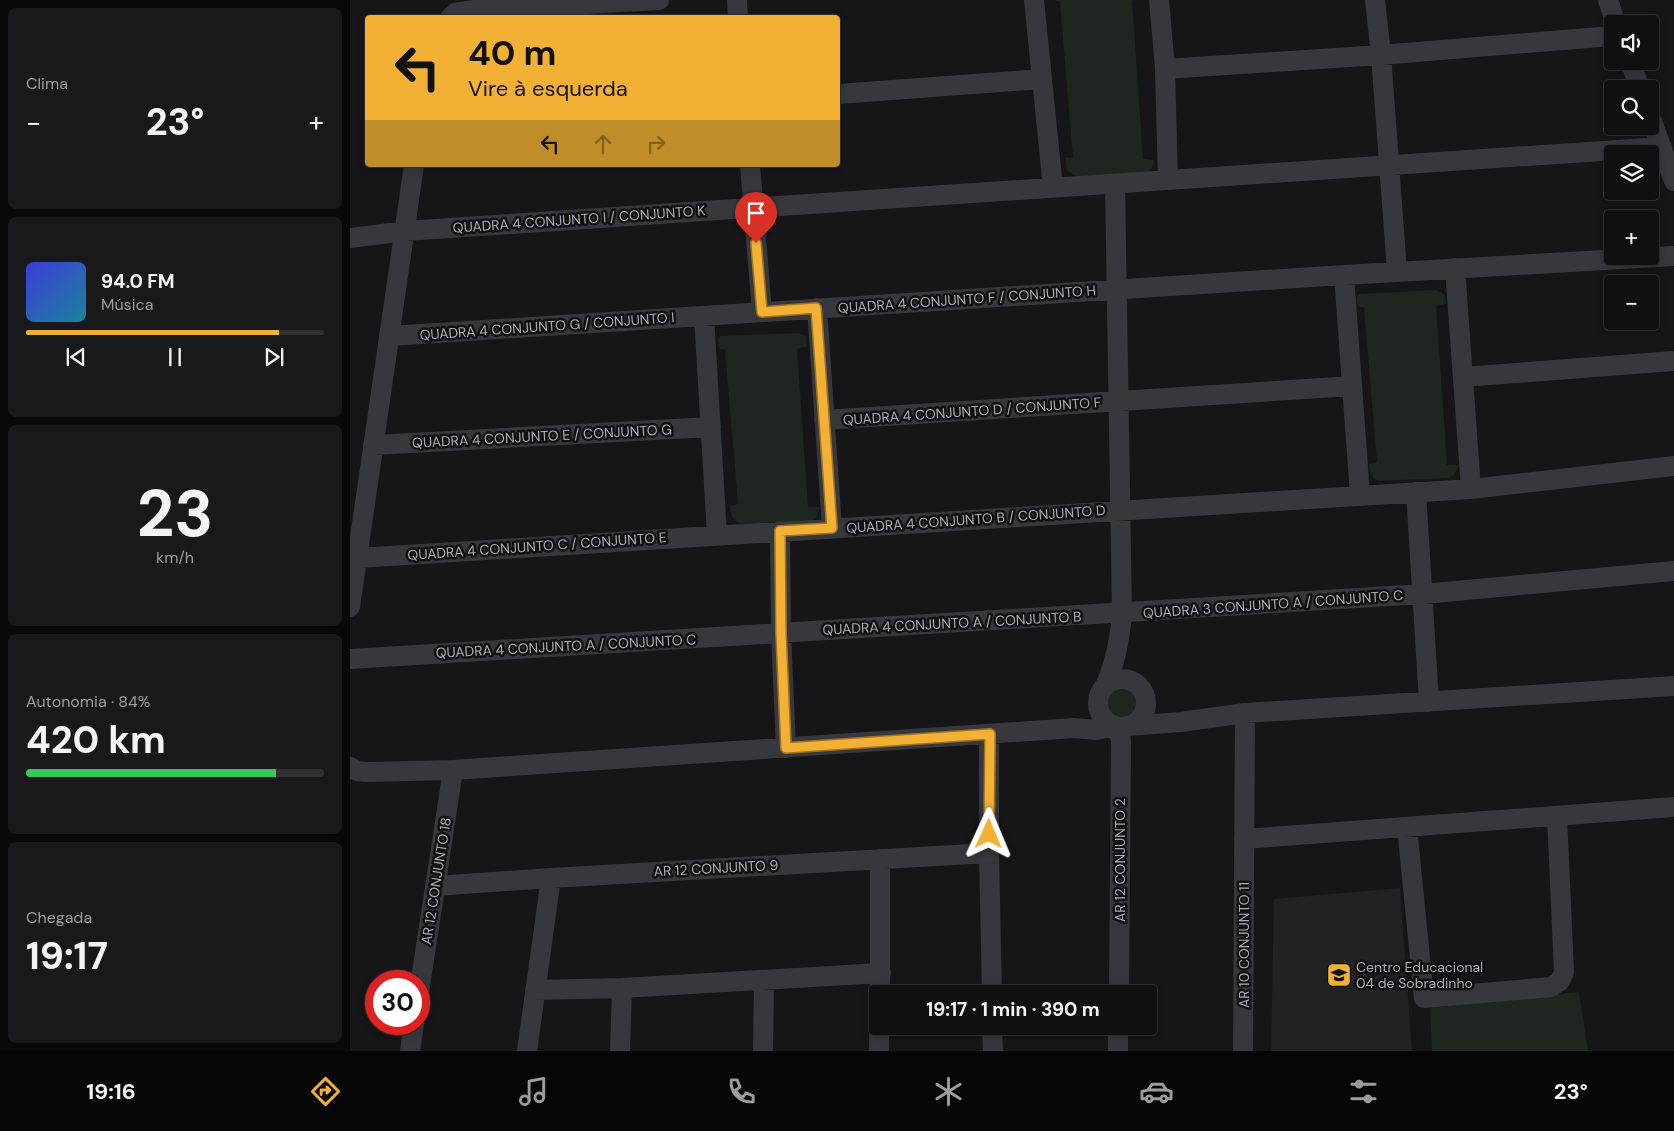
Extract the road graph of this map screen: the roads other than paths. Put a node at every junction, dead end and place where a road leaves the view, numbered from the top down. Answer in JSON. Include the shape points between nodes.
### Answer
{"nodes":[{"id":1,"x":659,"y":0,"type":"edge"},
{"id":2,"x":737,"y":0,"type":"edge"},
{"id":3,"x":1034,"y":0,"type":"edge"},
{"id":4,"x":1159,"y":0,"type":"edge"},
{"id":5,"x":1374,"y":0,"type":"edge"},
{"id":6,"x":1608,"y":0,"type":"edge"},
{"id":7,"x":453,"y":15,"type":"edge"},
{"id":8,"x":738,"y":15,"type":"edge"},
{"id":9,"x":1613,"y":15,"type":"edge"},
{"id":10,"x":1604,"y":37,"type":"edge"},
{"id":11,"x":1381,"y":55,"type":"junction"},
{"id":12,"x":1165,"y":69,"type":"junction"},
{"id":13,"x":1042,"y":79,"type":"junction"},
{"id":14,"x":840,"y":94,"type":"edge"},
{"id":15,"x":1657,"y":135,"type":"edge"},
{"id":16,"x":1662,"y":147,"type":"junction"},
{"id":17,"x":1389,"y":166,"type":"junction"},
{"id":18,"x":414,"y":167,"type":"edge"},
{"id":19,"x":750,"y":167,"type":"edge"},
{"id":20,"x":1168,"y":180,"type":"junction"},
{"id":21,"x":1674,"y":181,"type":"edge"},
{"id":22,"x":1115,"y":184,"type":"junction"},
{"id":23,"x":1053,"y":188,"type":"junction"},
{"id":24,"x":754,"y":208,"type":"junction"},
{"id":25,"x":405,"y":231,"type":"junction"},
{"id":26,"x":350,"y":238,"type":"edge"},
{"id":27,"x":1674,"y":256,"type":"edge"},
{"id":28,"x":1455,"y":268,"type":"junction"},
{"id":29,"x":1397,"y":272,"type":"junction"},
{"id":30,"x":1344,"y":274,"type":"junction"},
{"id":31,"x":1117,"y":289,"type":"junction"},
{"id":32,"x":816,"y":308,"type":"junction"},
{"id":33,"x":762,"y":312,"type":"junction"},
{"id":34,"x":704,"y":316,"type":"junction"},
{"id":35,"x":389,"y":336,"type":"junction"},
{"id":36,"x":1674,"y":362,"type":"edge"},
{"id":37,"x":1463,"y":377,"type":"junction"},
{"id":38,"x":1352,"y":386,"type":"junction"},
{"id":39,"x":1119,"y":401,"type":"junction"},
{"id":40,"x":824,"y":420,"type":"junction"},
{"id":41,"x":711,"y":427,"type":"junction"},
{"id":42,"x":373,"y":446,"type":"junction"},
{"id":43,"x":1674,"y":466,"type":"edge"},
{"id":44,"x":1471,"y":489,"type":"junction"},
{"id":45,"x":1416,"y":492,"type":"junction"},
{"id":46,"x":1360,"y":495,"type":"junction"},
{"id":47,"x":1120,"y":510,"type":"junction"},
{"id":48,"x":832,"y":528,"type":"junction"},
{"id":49,"x":780,"y":531,"type":"junction"},
{"id":50,"x":717,"y":535,"type":"junction"},
{"id":51,"x":358,"y":558,"type":"junction"},
{"id":52,"x":1674,"y":572,"type":"edge"},
{"id":53,"x":1423,"y":594,"type":"junction"},
{"id":54,"x":350,"y":607,"type":"edge"},
{"id":55,"x":1122,"y":613,"type":"junction"},
{"id":56,"x":781,"y":633,"type":"junction"},
{"id":57,"x":1120,"y":641,"type":"junction"},
{"id":58,"x":350,"y":659,"type":"edge"},
{"id":59,"x":1130,"y":680,"type":"junction"},
{"id":60,"x":1674,"y":686,"type":"edge"},
{"id":61,"x":1102,"y":692,"type":"junction"},
{"id":62,"x":1429,"y":702,"type":"junction"},
{"id":63,"x":1146,"y":704,"type":"junction"},
{"id":64,"x":1245,"y":713,"type":"junction"},
{"id":65,"x":1181,"y":722,"type":"junction"},
{"id":66,"x":1121,"y":726,"type":"junction"},
{"id":67,"x":1074,"y":728,"type":"junction"},
{"id":68,"x":990,"y":734,"type":"junction"},
{"id":69,"x":786,"y":748,"type":"junction"},
{"id":70,"x":350,"y":754,"type":"edge"},
{"id":71,"x":350,"y":759,"type":"edge"},
{"id":72,"x":350,"y":767,"type":"edge"},
{"id":73,"x":453,"y":770,"type":"junction"},
{"id":74,"x":1674,"y":807,"type":"edge"},
{"id":75,"x":1557,"y":816,"type":"junction"},
{"id":76,"x":1407,"y":827,"type":"junction"},
{"id":77,"x":1244,"y":839,"type":"junction"},
{"id":78,"x":988,"y":854,"type":"junction"},
{"id":79,"x":880,"y":859,"type":"junction"},
{"id":80,"x":551,"y":878,"type":"junction"},
{"id":81,"x":435,"y":886,"type":"junction"},
{"id":82,"x":422,"y":970,"type":"edge"},
{"id":83,"x":881,"y":973,"type":"junction"},
{"id":84,"x":764,"y":980,"type":"junction"},
{"id":85,"x":880,"y":985,"type":"edge"},
{"id":86,"x":992,"y":985,"type":"edge"},
{"id":87,"x":1119,"y":985,"type":"edge"},
{"id":88,"x":622,"y":988,"type":"junction"},
{"id":89,"x":535,"y":990,"type":"junction"},
{"id":90,"x":412,"y":1035,"type":"edge"},
{"id":91,"x":879,"y":1035,"type":"edge"},
{"id":92,"x":992,"y":1035,"type":"edge"},
{"id":93,"x":1118,"y":1035,"type":"edge"},
{"id":94,"x":410,"y":1051,"type":"edge"},
{"id":95,"x":527,"y":1051,"type":"edge"},
{"id":96,"x":620,"y":1051,"type":"edge"},
{"id":97,"x":762,"y":1051,"type":"edge"},
{"id":98,"x":879,"y":1051,"type":"edge"},
{"id":99,"x":993,"y":1051,"type":"edge"},
{"id":100,"x":1118,"y":1051,"type":"edge"},
{"id":101,"x":1243,"y":1051,"type":"edge"}],
"edges":[{"from":1,"to":7,"type":"street","via":[[474,10]]},
{"from":2,"to":8,"type":"street"},
{"from":3,"to":13,"type":"street"},
{"from":4,"to":12,"type":"street"},
{"from":5,"to":11,"type":"street"},
{"from":6,"to":9,"type":"street"},
{"from":10,"to":11,"type":"street"},
{"from":11,"to":12,"type":"street"},
{"from":11,"to":17,"type":"street"},
{"from":12,"to":20,"type":"street"},
{"from":13,"to":14,"type":"street"},
{"from":13,"to":23,"type":"street"},
{"from":15,"to":16,"type":"street"},
{"from":16,"to":17,"type":"street","name":"QUADRA 4 CONJUNTO I / CONJUNTO K"},
{"from":16,"to":21,"type":"street"},
{"from":17,"to":20,"type":"street","name":"QUADRA 4 CONJUNTO I / CONJUNTO K"},
{"from":17,"to":29,"type":"street"},
{"from":18,"to":25,"type":"street"},
{"from":19,"to":24,"type":"street"},
{"from":20,"to":22,"type":"street","name":"QUADRA 4 CONJUNTO I / CONJUNTO K"},
{"from":22,"to":23,"type":"street","name":"QUADRA 4 CONJUNTO I / CONJUNTO K"},
{"from":22,"to":31,"type":"street"},
{"from":23,"to":24,"type":"street","name":"QUADRA 4 CONJUNTO I / CONJUNTO K"},
{"from":24,"to":25,"type":"street","name":"QUADRA 4 CONJUNTO I / CONJUNTO K"},
{"from":24,"to":33,"type":"street"},
{"from":25,"to":26,"type":"street","name":"QUADRA 4 CONJUNTO I / CONJUNTO K"},
{"from":25,"to":35,"type":"street"},
{"from":27,"to":28,"type":"street","name":"QUADRA 4 CONJUNTO F / CONJUNTO H"},
{"from":28,"to":29,"type":"street","name":"QUADRA 4 CONJUNTO F / CONJUNTO H"},
{"from":28,"to":37,"type":"street"},
{"from":29,"to":30,"type":"street","name":"QUADRA 4 CONJUNTO F / CONJUNTO H"},
{"from":30,"to":31,"type":"street","name":"QUADRA 4 CONJUNTO F / CONJUNTO H"},
{"from":30,"to":38,"type":"street"},
{"from":31,"to":32,"type":"street","name":"QUADRA 4 CONJUNTO F / CONJUNTO H"},
{"from":31,"to":39,"type":"street"},
{"from":32,"to":33,"type":"street","name":"QUADRA 4 CONJUNTO F / CONJUNTO H"},
{"from":32,"to":40,"type":"street"},
{"from":33,"to":34,"type":"street","name":"QUADRA 4 CONJUNTO G / CONJUNTO I"},
{"from":34,"to":35,"type":"street","name":"QUADRA 4 CONJUNTO G / CONJUNTO I"},
{"from":34,"to":41,"type":"street"},
{"from":35,"to":42,"type":"street"},
{"from":36,"to":37,"type":"street"},
{"from":37,"to":44,"type":"street"},
{"from":38,"to":39,"type":"street","name":"QUADRA 4 CONJUNTO D / CONJUNTO F"},
{"from":38,"to":46,"type":"street"},
{"from":39,"to":40,"type":"street","name":"QUADRA 4 CONJUNTO D / CONJUNTO F"},
{"from":39,"to":47,"type":"street"},
{"from":40,"to":48,"type":"street"},
{"from":41,"to":42,"type":"street","name":"QUADRA 4 CONJUNTO E / CONJUNTO G"},
{"from":41,"to":50,"type":"street"},
{"from":42,"to":51,"type":"street"},
{"from":43,"to":44,"type":"street","name":"QUADRA 4 CONJUNTO B / CONJUNTO D"},
{"from":44,"to":45,"type":"street","name":"QUADRA 4 CONJUNTO B / CONJUNTO D"},
{"from":45,"to":46,"type":"street","name":"QUADRA 4 CONJUNTO B / CONJUNTO D"},
{"from":45,"to":53,"type":"street"},
{"from":46,"to":47,"type":"street","name":"QUADRA 4 CONJUNTO B / CONJUNTO D"},
{"from":47,"to":48,"type":"street","name":"QUADRA 4 CONJUNTO B / CONJUNTO D"},
{"from":47,"to":55,"type":"street"},
{"from":48,"to":49,"type":"street","name":"QUADRA 4 CONJUNTO B / CONJUNTO D"},
{"from":49,"to":50,"type":"street","name":"QUADRA 4 CONJUNTO C / CONJUNTO E"},
{"from":49,"to":56,"type":"street"},
{"from":50,"to":51,"type":"street","name":"QUADRA 4 CONJUNTO C / CONJUNTO E"},
{"from":51,"to":54,"type":"street"},
{"from":52,"to":53,"type":"street","name":"QUADRA 3 CONJUNTO A / CONJUNTO C"},
{"from":53,"to":55,"type":"street","name":"QUADRA 3 CONJUNTO A / CONJUNTO C"},
{"from":53,"to":62,"type":"street"},
{"from":55,"to":56,"type":"street","name":"QUADRA 4 CONJUNTO A / CONJUNTO B"},
{"from":55,"to":57,"type":"street"},
{"from":56,"to":58,"type":"street","name":"QUADRA 4 CONJUNTO A / CONJUNTO C"},
{"from":56,"to":69,"type":"street"},
{"from":57,"to":59,"type":"street"},
{"from":57,"to":61,"type":"street"},
{"from":59,"to":61,"type":"street","via":[[1117,679]]},
{"from":59,"to":63,"type":"street","via":[[1142,689]]},
{"from":60,"to":62,"type":"street"},
{"from":61,"to":66,"type":"street","via":[[1098,704],[1104,718]]},
{"from":61,"to":67,"type":"street","via":[[1094,713]]},
{"from":62,"to":64,"type":"street"},
{"from":63,"to":65,"type":"street","via":[[1165,718]]},
{"from":63,"to":66,"type":"street","via":[[1140,719]]},
{"from":64,"to":65,"type":"street"},
{"from":64,"to":77,"type":"street","name":"AR 10 CONJUNTO 11"},
{"from":65,"to":66,"type":"street"},
{"from":66,"to":67,"type":"street","via":[[1096,730]]},
{"from":66,"to":87,"type":"street","name":"AR 12 CONJUNTO 2"},
{"from":67,"to":68,"type":"street"},
{"from":68,"to":69,"type":"street"},
{"from":68,"to":78,"type":"street"},
{"from":69,"to":73,"type":"street"},
{"from":70,"to":71,"type":"street"},
{"from":72,"to":73,"type":"street","via":[[366,772]]},
{"from":73,"to":81,"type":"street","name":"AR 12 CONJUNTO 18"},
{"from":74,"to":75,"type":"street"},
{"from":75,"to":76,"type":"street"},
{"from":75,"to":76,"type":"street","via":[[1564,972],[1560,981],[1551,987],[1424,998]]},
{"from":76,"to":77,"type":"street"},
{"from":77,"to":101,"type":"street","name":"AR 10 CONJUNTO 11"},
{"from":78,"to":79,"type":"street","name":"AR 12 CONJUNTO 9"},
{"from":78,"to":86,"type":"street"},
{"from":79,"to":80,"type":"street","name":"AR 12 CONJUNTO 9"},
{"from":79,"to":83,"type":"street"},
{"from":80,"to":81,"type":"street","name":"AR 12 CONJUNTO 9"},
{"from":80,"to":89,"type":"street"},
{"from":81,"to":82,"type":"street","name":"AR 12 CONJUNTO 18"},
{"from":83,"to":84,"type":"street"},
{"from":83,"to":85,"type":"street"},
{"from":84,"to":88,"type":"street"},
{"from":84,"to":97,"type":"street"},
{"from":88,"to":89,"type":"street"},
{"from":88,"to":96,"type":"street"},
{"from":89,"to":95,"type":"street"},
{"from":90,"to":94,"type":"street"},
{"from":91,"to":98,"type":"street"},
{"from":92,"to":99,"type":"street"},
{"from":93,"to":100,"type":"street"}]}
